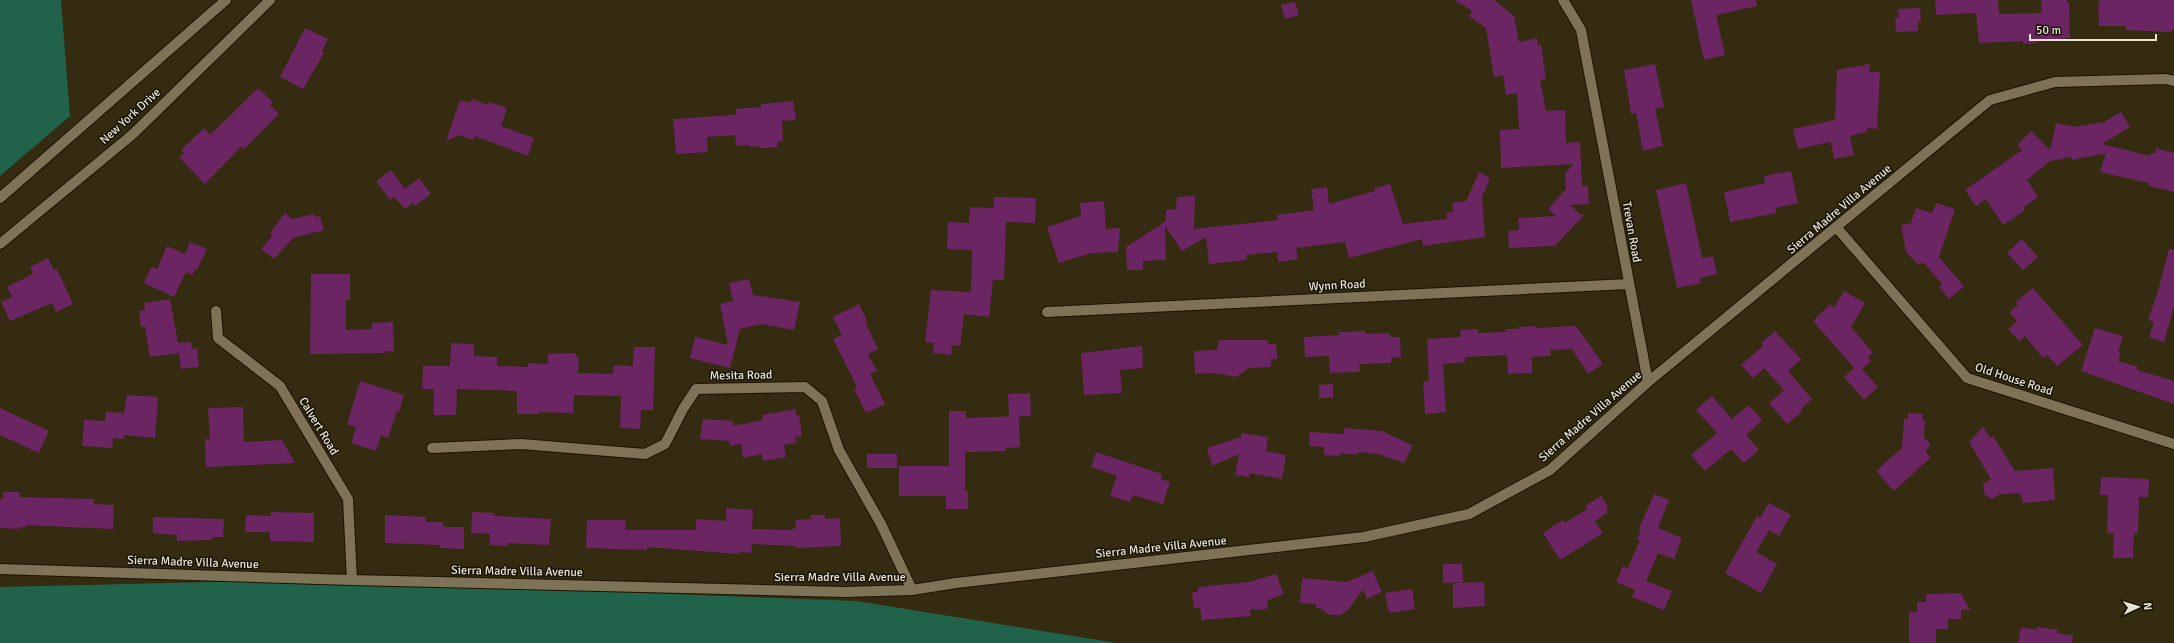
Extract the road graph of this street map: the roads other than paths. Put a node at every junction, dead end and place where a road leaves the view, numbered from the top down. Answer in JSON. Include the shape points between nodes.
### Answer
{"nodes":[{"id":1,"x":226,"y":0,"type":"edge"},
{"id":2,"x":270,"y":0,"type":"edge"},
{"id":3,"x":1562,"y":0,"type":"edge"},
{"id":4,"x":2174,"y":81,"type":"edge"},
{"id":5,"x":0,"y":198,"type":"edge"},
{"id":6,"x":1837,"y":228,"type":"junction"},
{"id":7,"x":0,"y":244,"type":"edge"},
{"id":8,"x":1629,"y":284,"type":"junction"},
{"id":9,"x":216,"y":311,"type":"dead end"},
{"id":10,"x":1047,"y":312,"type":"dead end"},
{"id":11,"x":1648,"y":382,"type":"junction"},
{"id":12,"x":2174,"y":444,"type":"edge"},
{"id":13,"x":432,"y":448,"type":"dead end"},
{"id":14,"x":0,"y":569,"type":"edge"},
{"id":15,"x":352,"y":580,"type":"junction"},
{"id":16,"x":912,"y":590,"type":"junction"}],
"edges":[{"from":1,"to":5,"type":"street","name":"New York Drive","via":[[164,57]]},
{"from":2,"to":7,"type":"street","name":"New York Drive","via":[[133,134]]},
{"from":3,"to":8,"type":"street","name":"Trevan Road","via":[[1581,30]]},
{"from":4,"to":6,"type":"street","name":"Sierra Madre Villa Avenue","via":[[2166,79],[2055,82],[1990,100]]},
{"from":6,"to":11,"type":"street","name":"Sierra Madre Villa Avenue"},
{"from":6,"to":12,"type":"street","name":"Old House Road","via":[[1967,378]]},
{"from":8,"to":10,"type":"street","name":"Wynn Road"},
{"from":8,"to":11,"type":"street","name":"Trevan Road"},
{"from":9,"to":15,"type":"street","name":"Calvert Road","via":[[218,338],[280,386],[348,499]]},
{"from":11,"to":16,"type":"street","name":"Sierra Madre Villa Avenue","via":[[1550,470],[1469,514],[1364,537]]},
{"from":13,"to":16,"type":"street","name":"Mesita Road","via":[[521,444],[645,454],[665,444],[696,389],[805,386],[822,401],[839,450],[881,524]]},
{"from":14,"to":15,"type":"street","name":"Sierra Madre Villa Avenue"},
{"from":15,"to":16,"type":"street","name":"Sierra Madre Villa Avenue","via":[[845,592]]}]}
